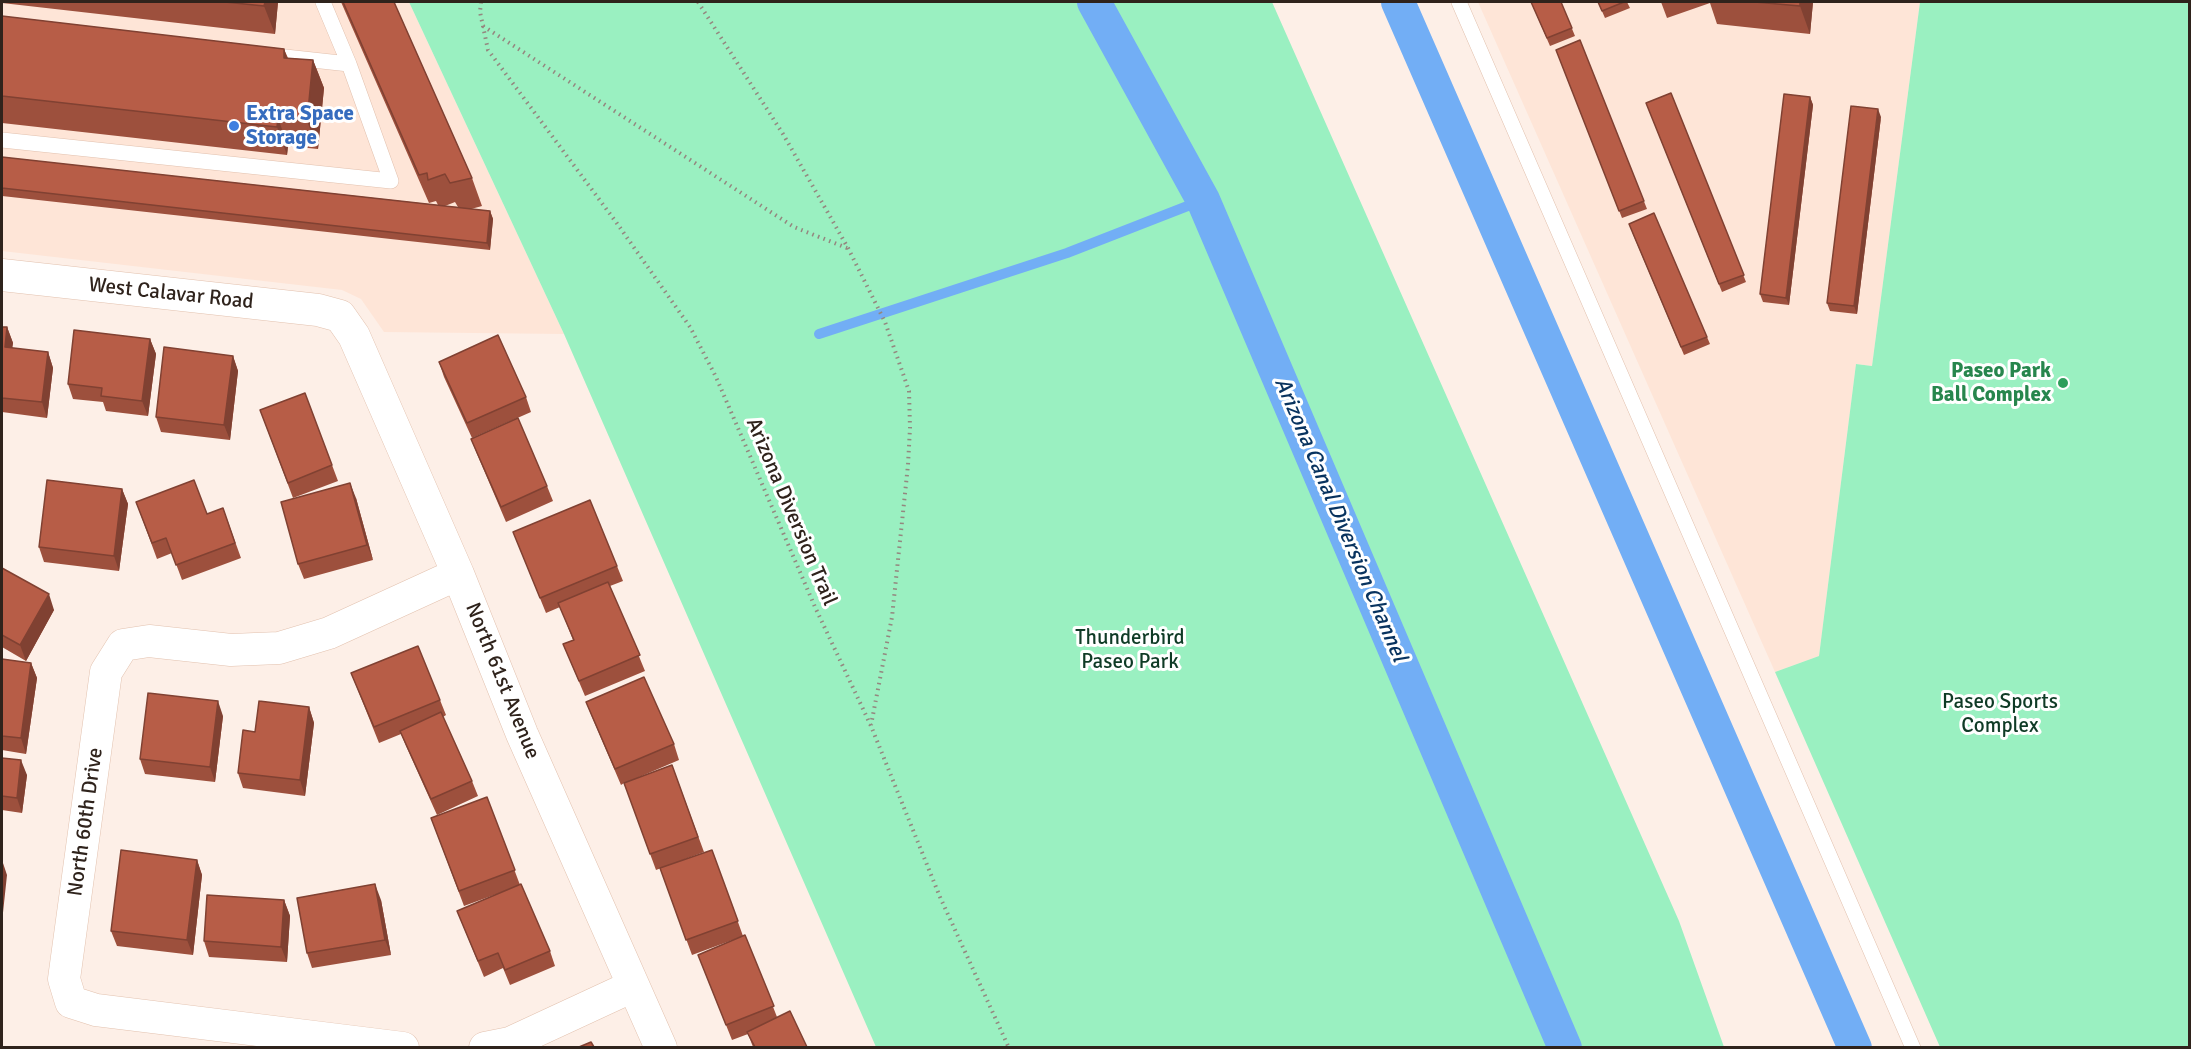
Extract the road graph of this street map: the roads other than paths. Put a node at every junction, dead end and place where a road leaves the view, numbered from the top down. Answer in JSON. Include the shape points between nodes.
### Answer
{"nodes":[{"id":1,"x":323,"y":2,"type":"edge"},
{"id":2,"x":1459,"y":2,"type":"edge"},
{"id":3,"x":256,"y":54,"type":"edge"},
{"id":4,"x":349,"y":64,"type":"junction"},
{"id":5,"x":2,"y":140,"type":"edge"},
{"id":6,"x":2,"y":275,"type":"edge"},
{"id":7,"x":340,"y":316,"type":"joint"},
{"id":8,"x":458,"y":574,"type":"junction"},
{"id":9,"x":633,"y":986,"type":"junction"},
{"id":10,"x":403,"y":1047,"type":"edge"},
{"id":11,"x":485,"y":1047,"type":"edge"},
{"id":12,"x":661,"y":1047,"type":"edge"},
{"id":13,"x":1912,"y":1047,"type":"edge"}],
"edges":[{"from":1,"to":4,"type":"lane"},
{"from":2,"to":13,"type":"lane"},
{"from":3,"to":4,"type":"lane"},
{"from":4,"to":5,"type":"lane","via":[[391,181]]},
{"from":6,"to":7,"type":"street","name":"West Calavar Road","via":[[318,310]]},
{"from":7,"to":8,"type":"street","name":"North 61st Avenue","via":[[354,336]]},
{"from":8,"to":9,"type":"street","name":"North 61st Avenue","via":[[522,734]]},
{"from":8,"to":10,"type":"street","name":"North 60th Drive","via":[[328,633],[279,648],[231,650],[149,641],[123,645],[106,672],[64,979],[70,1002],[96,1010]]},
{"from":9,"to":11,"type":"street","via":[[510,1043]]},
{"from":9,"to":12,"type":"street","name":"North 61st Avenue"}]}
